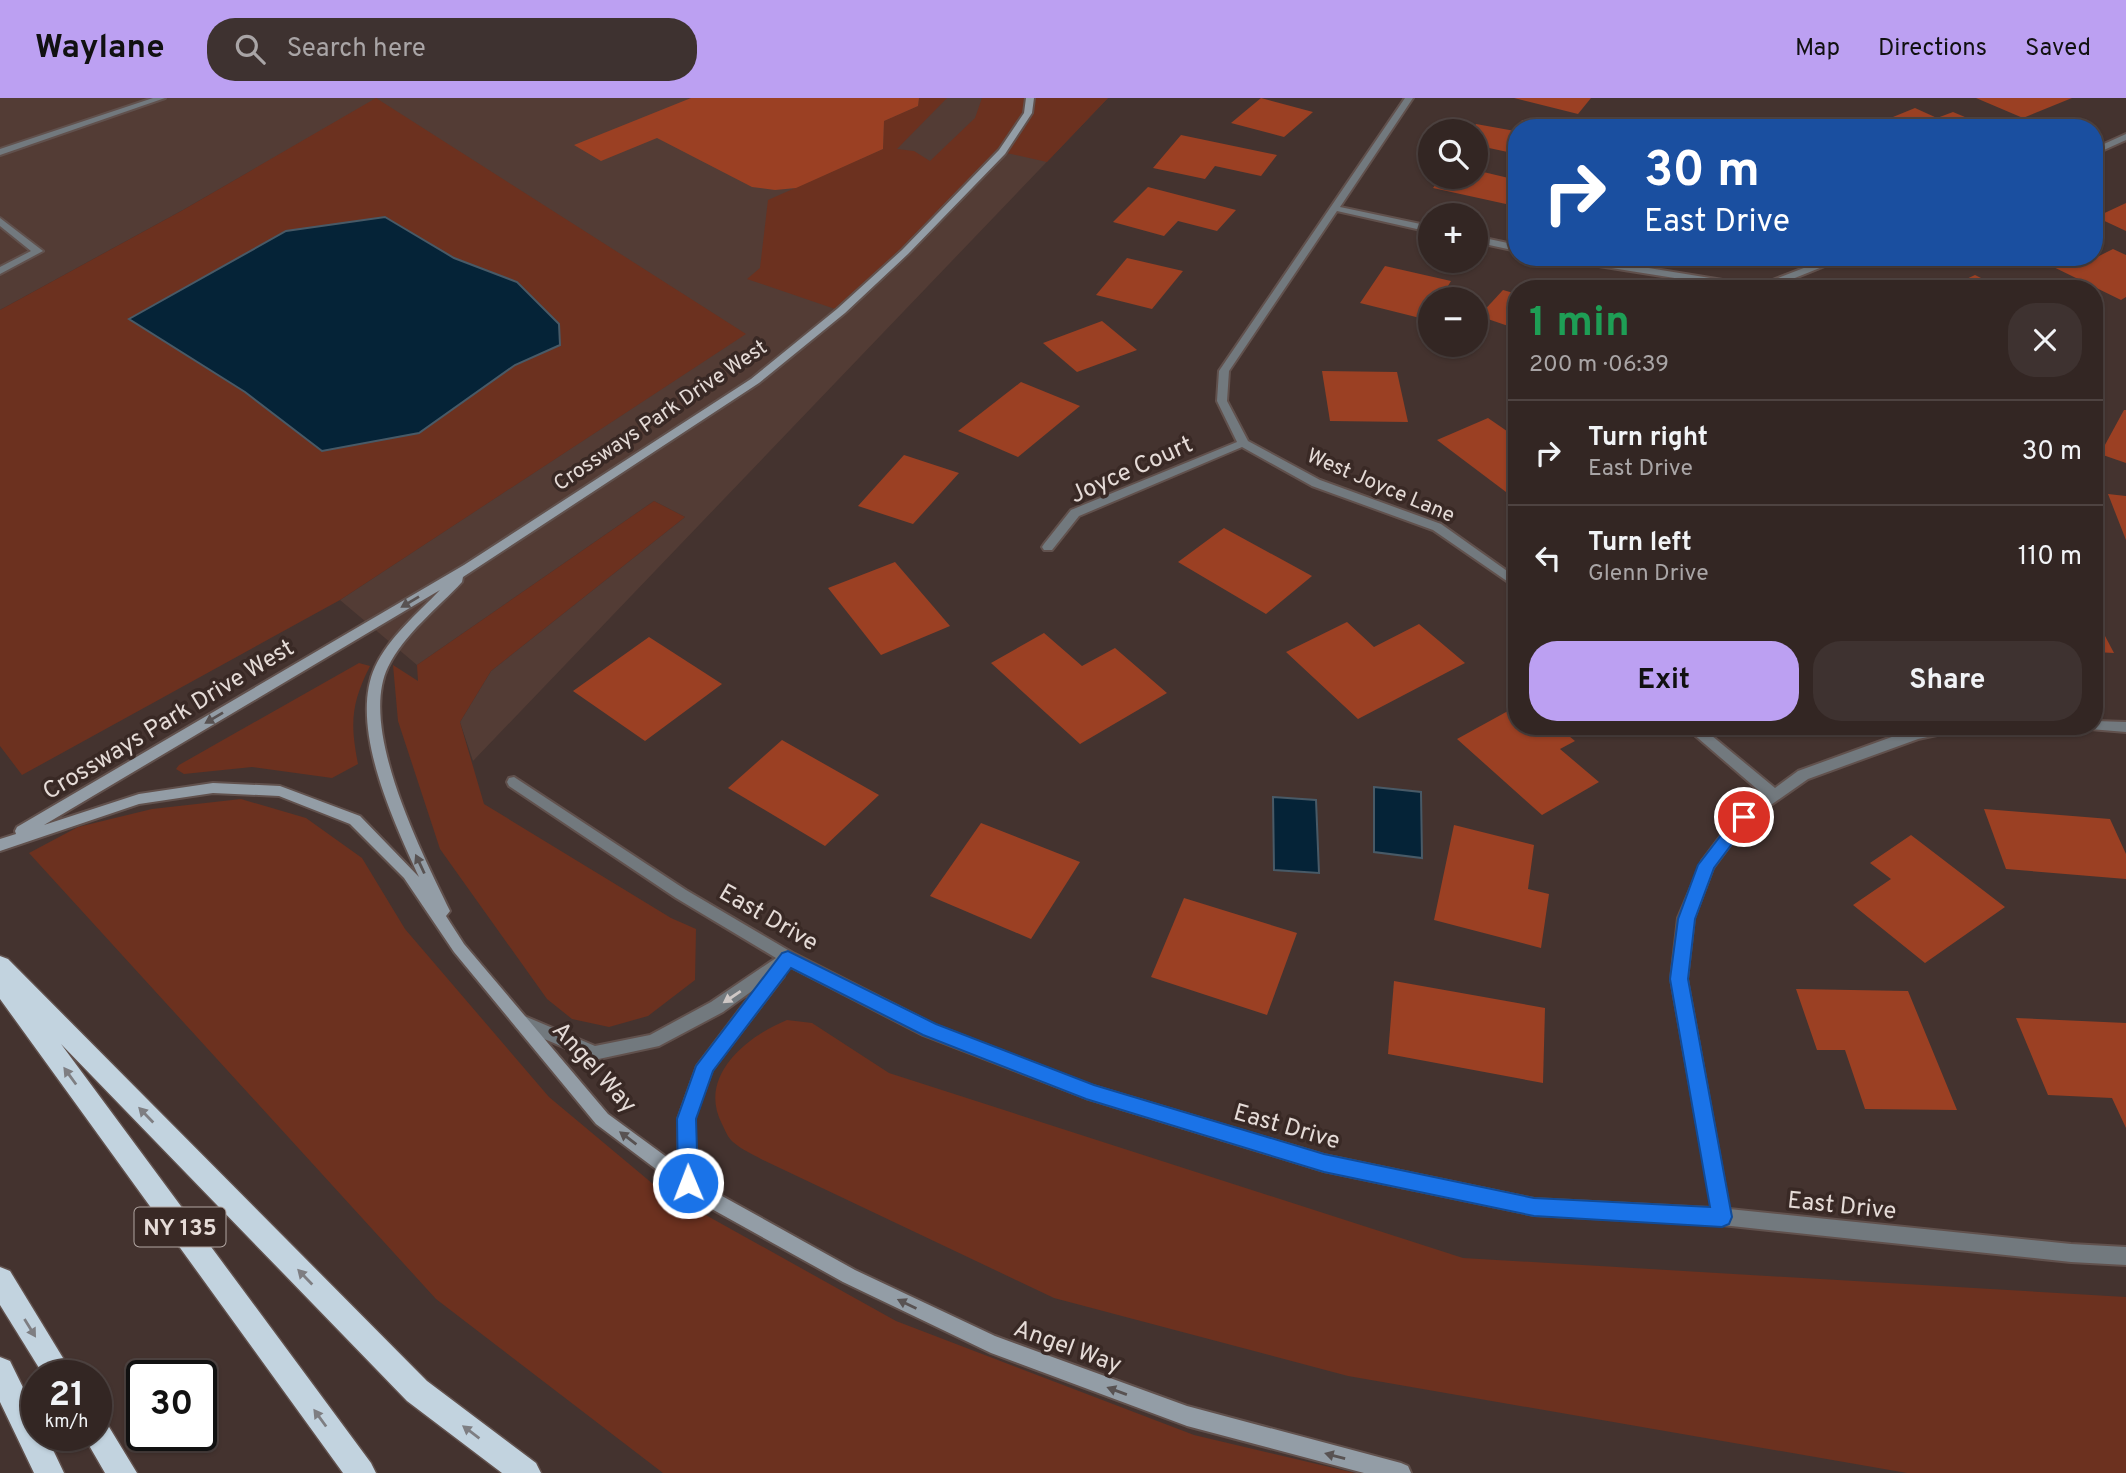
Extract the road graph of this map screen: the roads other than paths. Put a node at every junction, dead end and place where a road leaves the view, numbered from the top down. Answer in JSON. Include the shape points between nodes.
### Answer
{"nodes":[{"id":1,"x":161,"y":98,"type":"edge"},
{"id":2,"x":1030,"y":98,"type":"edge"},
{"id":3,"x":1409,"y":98,"type":"edge"},
{"id":4,"x":2126,"y":137,"type":"edge"},
{"id":5,"x":2103,"y":147,"type":"edge"},
{"id":6,"x":0,"y":152,"type":"edge"},
{"id":7,"x":1334,"y":208,"type":"junction"},
{"id":8,"x":0,"y":221,"type":"edge"},
{"id":9,"x":1418,"y":226,"type":"edge"},
{"id":10,"x":1488,"y":242,"type":"edge"},
{"id":11,"x":1508,"y":246,"type":"edge"},
{"id":12,"x":1613,"y":266,"type":"edge"},
{"id":13,"x":1819,"y":266,"type":"edge"},
{"id":14,"x":0,"y":271,"type":"edge"},
{"id":15,"x":1695,"y":280,"type":"edge"},
{"id":16,"x":1784,"y":280,"type":"edge"},
{"id":17,"x":1242,"y":443,"type":"junction"},
{"id":18,"x":1048,"y":547,"type":"dead end"},
{"id":19,"x":468,"y":568,"type":"junction"},
{"id":20,"x":1508,"y":578,"type":"edge"},
{"id":21,"x":2103,"y":726,"type":"edge"},
{"id":22,"x":2126,"y":727,"type":"edge"},
{"id":23,"x":1701,"y":735,"type":"edge"},
{"id":24,"x":1913,"y":735,"type":"edge"},
{"id":25,"x":514,"y":782,"type":"dead end"},
{"id":26,"x":1774,"y":795,"type":"junction"},
{"id":27,"x":0,"y":845,"type":"edge"},
{"id":28,"x":459,"y":948,"type":"junction"},
{"id":29,"x":788,"y":958,"type":"junction"},
{"id":30,"x":0,"y":966,"type":"edge"},
{"id":31,"x":0,"y":980,"type":"edge"},
{"id":32,"x":522,"y":1022,"type":"junction"},
{"id":33,"x":688,"y":1183,"type":"junction"},
{"id":34,"x":1722,"y":1217,"type":"junction"},
{"id":35,"x":2126,"y":1256,"type":"edge"},
{"id":36,"x":0,"y":1280,"type":"edge"},
{"id":37,"x":50,"y":1360,"type":"edge"},
{"id":38,"x":0,"y":1371,"type":"edge"},
{"id":39,"x":108,"y":1451,"type":"edge"},
{"id":40,"x":49,"y":1473,"type":"edge"},
{"id":41,"x":122,"y":1473,"type":"edge"},
{"id":42,"x":361,"y":1473,"type":"edge"},
{"id":43,"x":526,"y":1473,"type":"edge"},
{"id":44,"x":1401,"y":1473,"type":"edge"}],
"edges":[{"from":1,"to":6,"type":"street"},
{"from":2,"to":19,"type":"street","name":"Crossways Park Drive West","via":[[1028,113],[1002,152],[841,311],[755,381]]},
{"from":3,"to":7,"type":"street"},
{"from":4,"to":5,"type":"street"},
{"from":7,"to":9,"type":"street"},
{"from":7,"to":17,"type":"street","via":[[1224,371],[1222,401]]},
{"from":8,"to":14,"type":"street","via":[[38,251]]},
{"from":10,"to":11,"type":"street"},
{"from":12,"to":15,"type":"street"},
{"from":13,"to":16,"type":"street"},
{"from":17,"to":18,"type":"street","name":"Joyce Court","via":[[1075,513]]},
{"from":17,"to":20,"type":"street","name":"West Joyce Lane","via":[[1317,484],[1437,527]]},
{"from":19,"to":27,"type":"street","name":"Crossways Park Drive West","one_way":true},
{"from":28,"to":19,"type":"street","name":"Crossways Park Drive West","one_way":true,"via":[[394,808],[371,696],[381,669],[401,640]]},
{"from":21,"to":22,"type":"street"},
{"from":23,"to":26,"type":"street"},
{"from":24,"to":26,"type":"street","via":[[1803,775]]},
{"from":25,"to":29,"type":"street","name":"East Drive","via":[[681,894]]},
{"from":26,"to":34,"type":"street","via":[[1744,817],[1707,865],[1686,919],[1679,979]]},
{"from":27,"to":28,"type":"street","name":"Angel Way","via":[[139,799],[214,788],[280,791],[355,820],[408,874]]},
{"from":28,"to":32,"type":"street","name":"Angel Way"},
{"from":29,"to":32,"type":"street","one_way":true,"via":[[717,1007],[653,1041],[594,1053]]},
{"from":29,"to":33,"type":"street","via":[[705,1066],[686,1119]]},
{"from":29,"to":34,"type":"street","name":"East Drive","via":[[929,1030],[1092,1093],[1324,1163],[1534,1207]]},
{"from":43,"to":30,"type":"highway","one_way":true,"via":[[417,1391]]},
{"from":42,"to":31,"type":"highway","number":"NY 135","one_way":true},
{"from":33,"to":32,"type":"street","name":"Angel Way","one_way":true,"via":[[602,1119]]},
{"from":44,"to":33,"type":"street","name":"Angel Way","one_way":true,"via":[[1186,1416],[991,1344],[849,1276]]},
{"from":34,"to":35,"type":"street","name":"East Drive"},
{"from":36,"to":37,"type":"highway","one_way":true},
{"from":38,"to":40,"type":"highway"},
{"from":39,"to":41,"type":"highway"}]}
